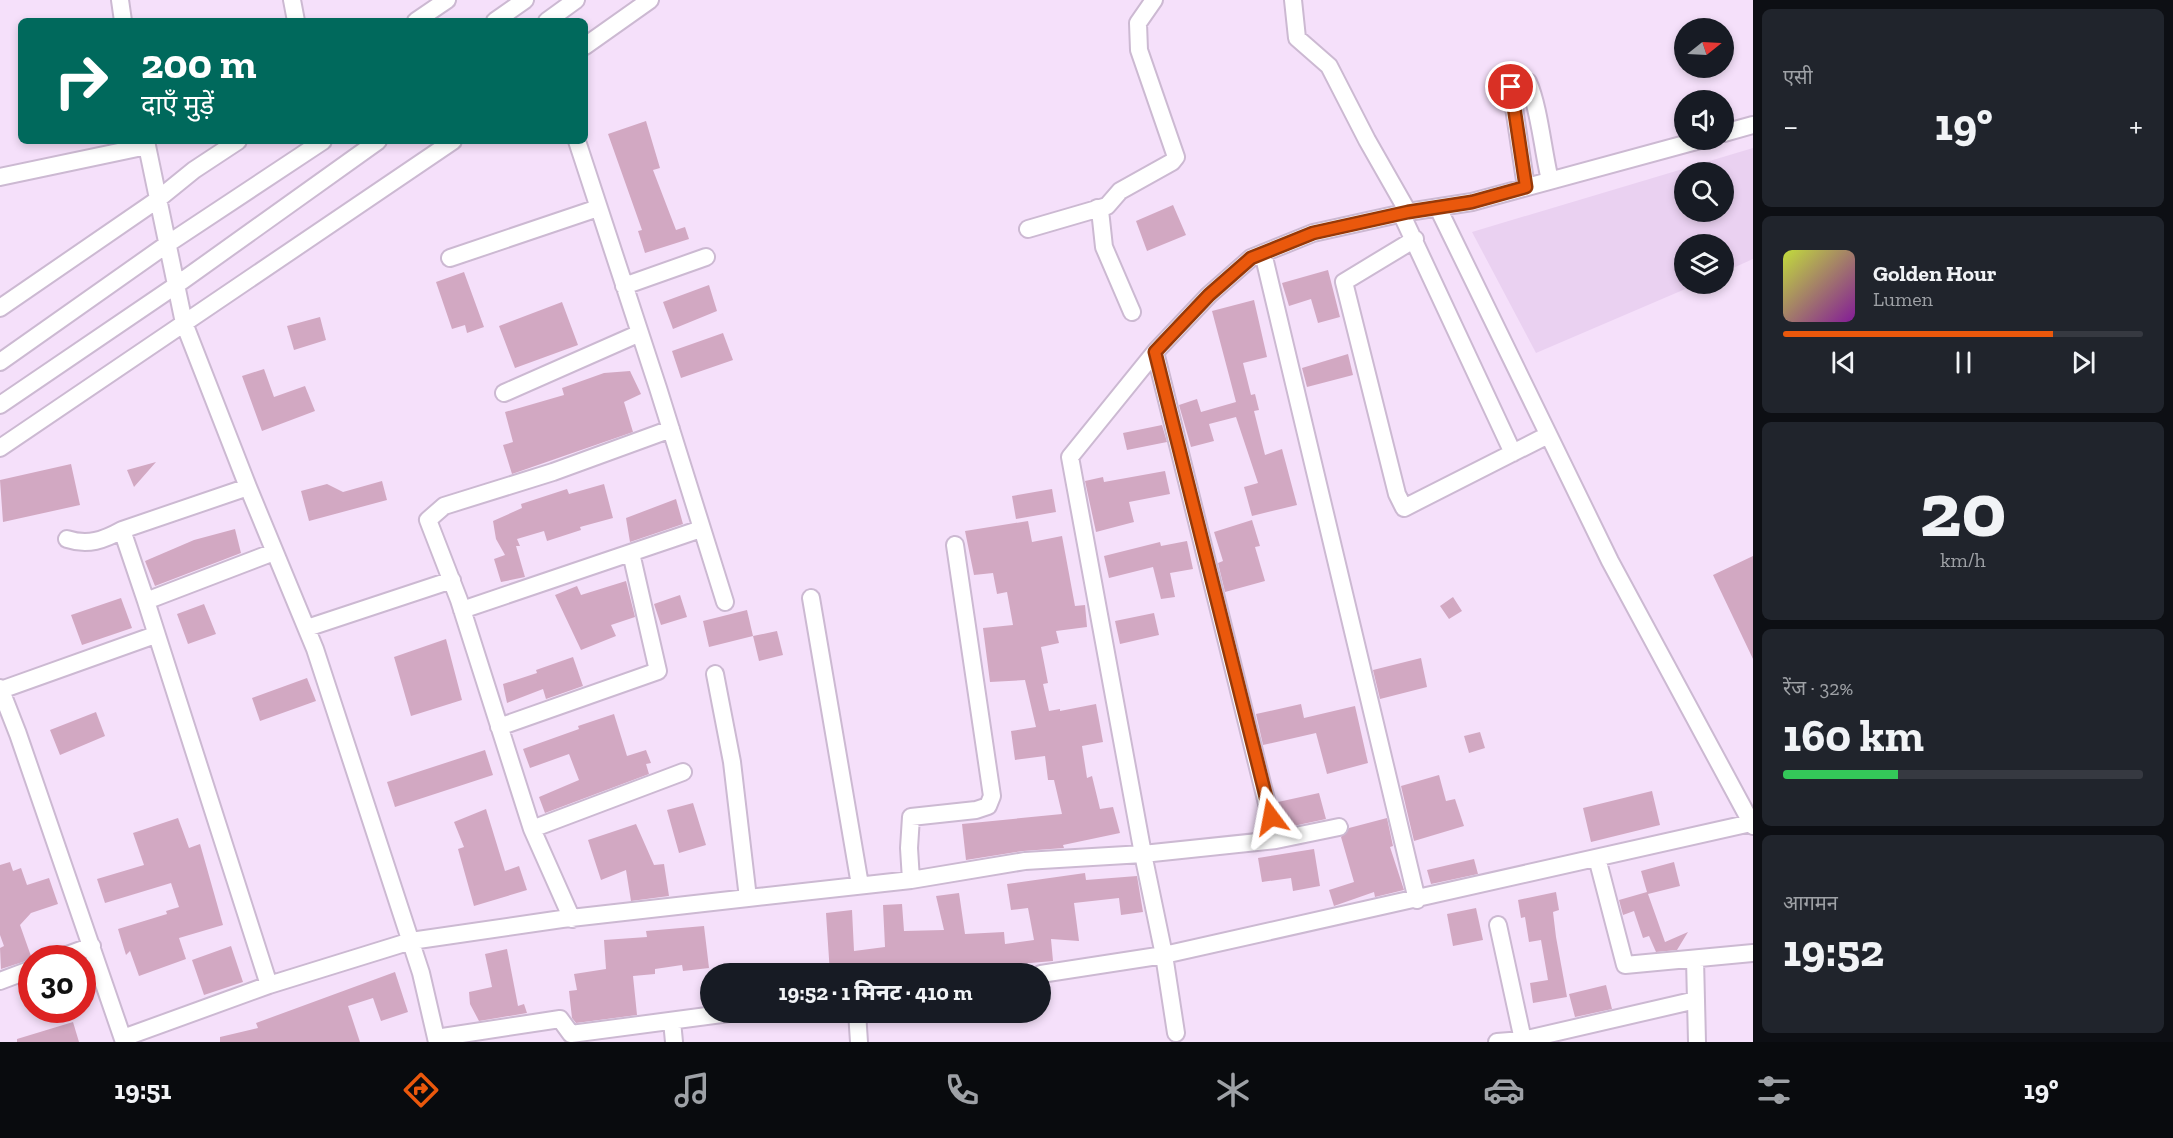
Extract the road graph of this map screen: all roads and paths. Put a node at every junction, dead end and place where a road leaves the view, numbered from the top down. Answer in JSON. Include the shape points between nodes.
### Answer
{"nodes":[{"id":1,"x":120,"y":0,"type":"edge"},
{"id":2,"x":292,"y":0,"type":"edge"},
{"id":3,"x":447,"y":0,"type":"edge"},
{"id":4,"x":525,"y":0,"type":"edge"},
{"id":5,"x":576,"y":0,"type":"edge"},
{"id":6,"x":650,"y":0,"type":"edge"},
{"id":7,"x":1154,"y":0,"type":"edge"},
{"id":8,"x":1293,"y":0,"type":"edge"},
{"id":9,"x":123,"y":18,"type":"edge"},
{"id":10,"x":295,"y":18,"type":"edge"},
{"id":11,"x":420,"y":18,"type":"edge"},
{"id":12,"x":499,"y":18,"type":"edge"},
{"id":13,"x":551,"y":18,"type":"edge"},
{"id":14,"x":588,"y":44,"type":"edge"},
{"id":15,"x":1753,"y":125,"type":"edge"},
{"id":16,"x":1734,"y":130,"type":"edge"},
{"id":17,"x":142,"y":144,"type":"edge"},
{"id":18,"x":146,"y":144,"type":"edge"},
{"id":19,"x":233,"y":144,"type":"edge"},
{"id":20,"x":318,"y":144,"type":"edge"},
{"id":21,"x":374,"y":144,"type":"edge"},
{"id":22,"x":449,"y":144,"type":"edge"},
{"id":23,"x":578,"y":144,"type":"edge"},
{"id":24,"x":1674,"y":147,"type":"edge"},
{"id":25,"x":1,"y":176,"type":"edge"},
{"id":26,"x":1550,"y":180,"type":"junction"},
{"id":27,"x":1526,"y":187,"type":"junction"},
{"id":28,"x":157,"y":201,"type":"junction"},
{"id":29,"x":598,"y":208,"type":"junction"},
{"id":30,"x":1096,"y":208,"type":"junction"},
{"id":31,"x":1438,"y":208,"type":"junction"},
{"id":32,"x":1405,"y":213,"type":"junction"},
{"id":33,"x":1028,"y":229,"type":"dead end"},
{"id":34,"x":1415,"y":239,"type":"junction"},
{"id":35,"x":166,"y":245,"type":"junction"},
{"id":36,"x":1263,"y":253,"type":"junction"},
{"id":37,"x":706,"y":256,"type":"dead end"},
{"id":38,"x":450,"y":258,"type":"dead end"},
{"id":39,"x":175,"y":286,"type":"junction"},
{"id":40,"x":624,"y":286,"type":"junction"},
{"id":41,"x":0,"y":308,"type":"edge"},
{"id":42,"x":1132,"y":312,"type":"dead end"},
{"id":43,"x":184,"y":323,"type":"junction"},
{"id":44,"x":640,"y":333,"type":"junction"},
{"id":45,"x":1155,"y":352,"type":"junction"},
{"id":46,"x":0,"y":362,"type":"edge"},
{"id":47,"x":504,"y":393,"type":"dead end"},
{"id":48,"x":0,"y":405,"type":"edge"},
{"id":49,"x":671,"y":429,"type":"junction"},
{"id":50,"x":1548,"y":435,"type":"junction"},
{"id":51,"x":0,"y":448,"type":"edge"},
{"id":52,"x":1513,"y":453,"type":"junction"},
{"id":53,"x":248,"y":488,"type":"junction"},
{"id":54,"x":701,"y":529,"type":"junction"},
{"id":55,"x":122,"y":530,"type":"junction"},
{"id":56,"x":67,"y":539,"type":"dead end"},
{"id":57,"x":955,"y":544,"type":"dead end"},
{"id":58,"x":274,"y":552,"type":"junction"},
{"id":59,"x":631,"y":553,"type":"junction"},
{"id":60,"x":452,"y":580,"type":"junction"},
{"id":61,"x":811,"y":598,"type":"dead end"},
{"id":62,"x":146,"y":601,"type":"junction"},
{"id":63,"x":725,"y":602,"type":"dead end"},
{"id":64,"x":462,"y":610,"type":"junction"},
{"id":65,"x":307,"y":628,"type":"junction"},
{"id":66,"x":155,"y":635,"type":"junction"},
{"id":67,"x":715,"y":674,"type":"dead end"},
{"id":68,"x":1,"y":689,"type":"edge"},
{"id":69,"x":499,"y":727,"type":"junction"},
{"id":70,"x":683,"y":772,"type":"dead end"},
{"id":71,"x":1752,"y":825,"type":"edge"},
{"id":72,"x":1339,"y":827,"type":"dead end"},
{"id":73,"x":532,"y":829,"type":"junction"},
{"id":74,"x":1276,"y":840,"type":"junction"},
{"id":75,"x":1143,"y":854,"type":"junction"},
{"id":76,"x":1598,"y":858,"type":"junction"},
{"id":77,"x":911,"y":880,"type":"junction"},
{"id":78,"x":860,"y":885,"type":"junction"},
{"id":79,"x":748,"y":898,"type":"junction"},
{"id":80,"x":1417,"y":900,"type":"junction"},
{"id":81,"x":572,"y":919,"type":"junction"},
{"id":82,"x":1498,"y":925,"type":"dead end"},
{"id":83,"x":411,"y":941,"type":"junction"},
{"id":84,"x":92,"y":945,"type":"edge"},
{"id":85,"x":1753,"y":953,"type":"edge"},
{"id":86,"x":1164,"y":955,"type":"junction"},
{"id":87,"x":96,"y":958,"type":"edge"},
{"id":88,"x":1695,"y":959,"type":"junction"},
{"id":89,"x":1051,"y":972,"type":"edge"},
{"id":90,"x":18,"y":974,"type":"edge"},
{"id":91,"x":0,"y":981,"type":"edge"},
{"id":92,"x":269,"y":985,"type":"junction"},
{"id":93,"x":1696,"y":1000,"type":"junction"},
{"id":94,"x":700,"y":1017,"type":"edge"},
{"id":95,"x":672,"y":1021,"type":"junction"},
{"id":96,"x":858,"y":1023,"type":"edge"},
{"id":97,"x":1176,"y":1033,"type":"dead end"},
{"id":98,"x":571,"y":1038,"type":"edge"},
{"id":99,"x":124,"y":1040,"type":"edge"},
{"id":100,"x":437,"y":1040,"type":"edge"},
{"id":101,"x":1523,"y":1040,"type":"junction"},
{"id":102,"x":674,"y":1042,"type":"edge"},
{"id":103,"x":859,"y":1042,"type":"edge"},
{"id":104,"x":1497,"y":1042,"type":"edge"},
{"id":105,"x":1697,"y":1042,"type":"edge"}],
"edges":[{"from":1,"to":9,"type":"street"},
{"from":2,"to":10,"type":"street"},
{"from":3,"to":11,"type":"street"},
{"from":4,"to":12,"type":"street"},
{"from":5,"to":13,"type":"street"},
{"from":6,"to":14,"type":"street"},
{"from":7,"to":30,"type":"street","via":[[1138,23],[1139,51],[1176,157],[1120,191],[1107,206]]},
{"from":8,"to":32,"type":"street","via":[[1297,38],[1329,66]]},
{"from":15,"to":16,"type":"street"},
{"from":17,"to":25,"type":"street"},
{"from":18,"to":28,"type":"street"},
{"from":19,"to":28,"type":"street"},
{"from":20,"to":35,"type":"street"},
{"from":21,"to":39,"type":"street"},
{"from":22,"to":43,"type":"street"},
{"from":23,"to":29,"type":"street"},
{"from":24,"to":26,"type":"street"},
{"from":26,"to":27,"type":"street"},
{"from":26,"to":27,"type":"street","via":[[1533,93],[1528,82],[1518,80],[1511,87]]},
{"from":27,"to":31,"type":"street"},
{"from":28,"to":35,"type":"street"},
{"from":28,"to":41,"type":"street"},
{"from":29,"to":38,"type":"street"},
{"from":29,"to":40,"type":"street"},
{"from":30,"to":33,"type":"street"},
{"from":30,"to":42,"type":"street","via":[[1100,210],[1104,247]]},
{"from":31,"to":32,"type":"street"},
{"from":31,"to":50,"type":"street"},
{"from":32,"to":34,"type":"street"},
{"from":32,"to":36,"type":"street","via":[[1313,233]]},
{"from":34,"to":52,"type":"street"},
{"from":34,"to":52,"type":"street","via":[[1344,282],[1397,494],[1404,508]]},
{"from":35,"to":39,"type":"street"},
{"from":35,"to":46,"type":"street"},
{"from":36,"to":45,"type":"street","via":[[1251,258],[1209,295]]},
{"from":36,"to":80,"type":"street"},
{"from":37,"to":40,"type":"street"},
{"from":39,"to":43,"type":"street"},
{"from":39,"to":48,"type":"street"},
{"from":40,"to":44,"type":"street"},
{"from":43,"to":51,"type":"street"},
{"from":43,"to":53,"type":"street"},
{"from":44,"to":47,"type":"street"},
{"from":44,"to":49,"type":"street"},
{"from":45,"to":74,"type":"street"},
{"from":45,"to":75,"type":"street","via":[[1070,457]]},
{"from":49,"to":54,"type":"street"},
{"from":49,"to":60,"type":"street","via":[[444,506],[428,520]]},
{"from":50,"to":52,"type":"street"},
{"from":50,"to":71,"type":"street","via":[[1610,561]]},
{"from":53,"to":55,"type":"street"},
{"from":53,"to":58,"type":"street"},
{"from":54,"to":59,"type":"street"},
{"from":54,"to":63,"type":"street"},
{"from":55,"to":56,"type":"street","via":[[95,542]]},
{"from":55,"to":62,"type":"street"},
{"from":57,"to":77,"type":"street","via":[[992,796],[988,806],[976,810],[911,817]]},
{"from":58,"to":62,"type":"street"},
{"from":58,"to":65,"type":"street"},
{"from":59,"to":64,"type":"street"},
{"from":59,"to":69,"type":"street","via":[[658,671]]},
{"from":60,"to":64,"type":"street"},
{"from":60,"to":65,"type":"street"},
{"from":61,"to":78,"type":"street"},
{"from":62,"to":66,"type":"street"},
{"from":64,"to":69,"type":"street"},
{"from":65,"to":83,"type":"street"},
{"from":66,"to":68,"type":"street"},
{"from":66,"to":92,"type":"street"},
{"from":67,"to":79,"type":"street","via":[[732,762]]},
{"from":68,"to":84,"type":"street"},
{"from":69,"to":73,"type":"street"},
{"from":70,"to":73,"type":"street"},
{"from":71,"to":76,"type":"street"},
{"from":72,"to":74,"type":"street"},
{"from":73,"to":81,"type":"street"},
{"from":74,"to":75,"type":"street"},
{"from":75,"to":77,"type":"street","via":[[1025,861]]},
{"from":75,"to":86,"type":"street"},
{"from":76,"to":80,"type":"street"},
{"from":76,"to":88,"type":"street","via":[[1625,965]]},
{"from":77,"to":78,"type":"street"},
{"from":78,"to":79,"type":"street"},
{"from":79,"to":81,"type":"street"},
{"from":80,"to":86,"type":"street"},
{"from":81,"to":83,"type":"street"},
{"from":82,"to":101,"type":"street"},
{"from":83,"to":92,"type":"street"},
{"from":83,"to":100,"type":"street"},
{"from":85,"to":88,"type":"street"},
{"from":86,"to":89,"type":"street"},
{"from":86,"to":97,"type":"street"},
{"from":87,"to":99,"type":"street"},
{"from":88,"to":93,"type":"street"},
{"from":90,"to":91,"type":"street"},
{"from":92,"to":99,"type":"street"},
{"from":93,"to":101,"type":"street"},
{"from":93,"to":105,"type":"street"},
{"from":94,"to":95,"type":"street"},
{"from":95,"to":98,"type":"street"},
{"from":95,"to":102,"type":"street"},
{"from":96,"to":103,"type":"street"},
{"from":98,"to":100,"type":"street","via":[[560,1019]]},
{"from":101,"to":104,"type":"street"}]}
